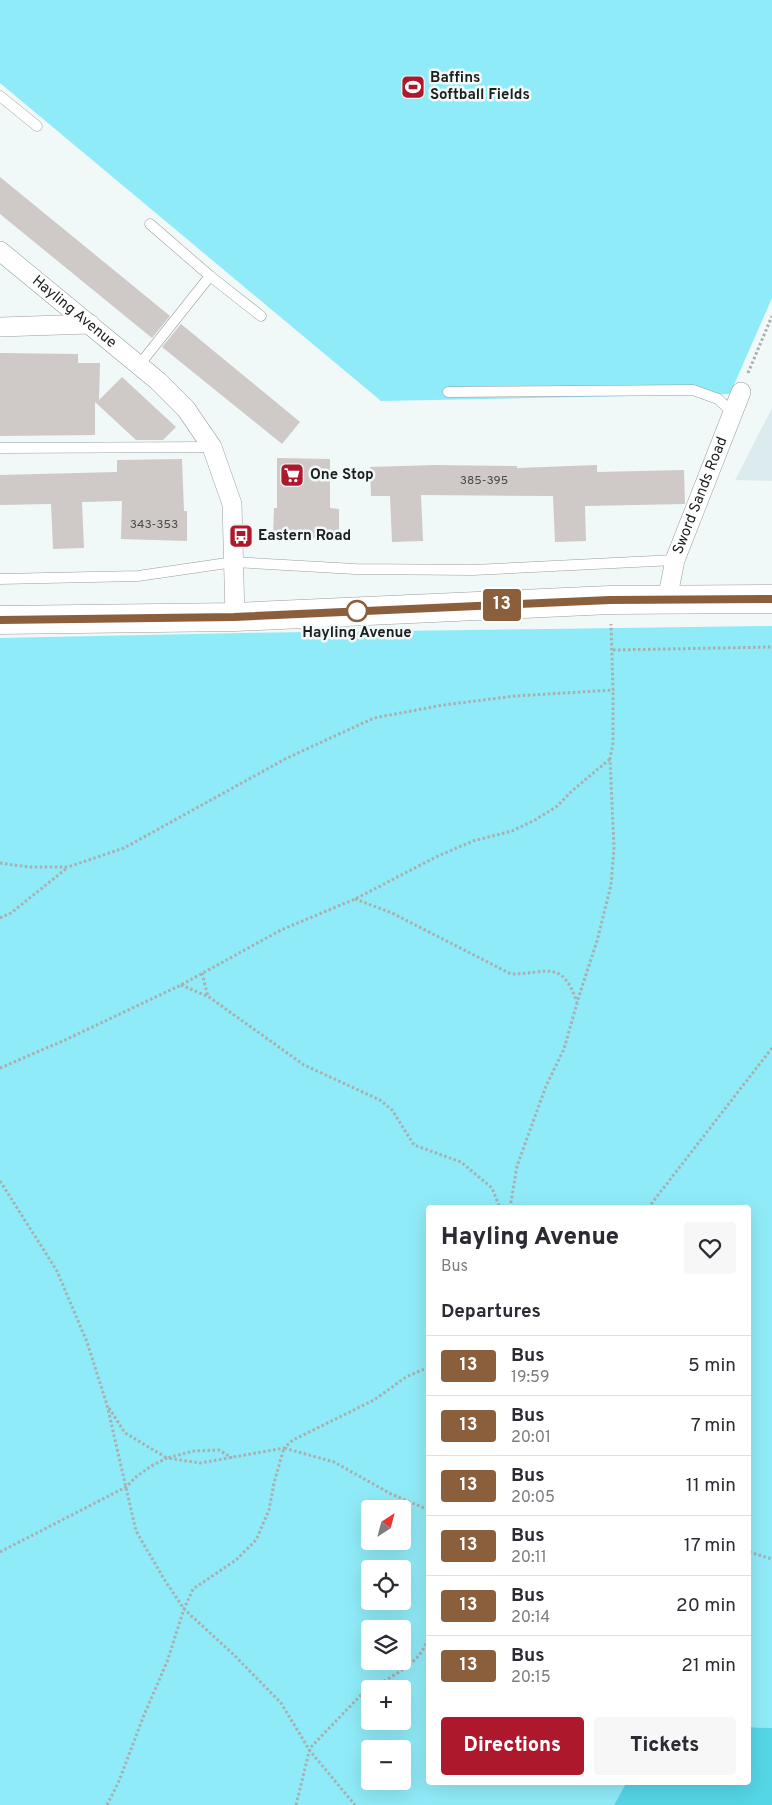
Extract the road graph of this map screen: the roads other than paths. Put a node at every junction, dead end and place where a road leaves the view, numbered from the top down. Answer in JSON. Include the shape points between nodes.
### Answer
{"nodes":[{"id":1,"x":0,"y":96,"type":"edge"},
{"id":2,"x":37,"y":126,"type":"dead end"},
{"id":3,"x":150,"y":224,"type":"dead end"},
{"id":4,"x":0,"y":251,"type":"edge"},
{"id":5,"x":210,"y":276,"type":"junction"},
{"id":6,"x":261,"y":316,"type":"dead end"},
{"id":7,"x":90,"y":324,"type":"junction"},
{"id":8,"x":0,"y":327,"type":"edge"},
{"id":9,"x":140,"y":364,"type":"junction"},
{"id":10,"x":448,"y":392,"type":"dead end"},
{"id":11,"x":741,"y":392,"type":"road end"},
{"id":12,"x":733,"y":413,"type":"junction"},
{"id":13,"x":212,"y":447,"type":"junction"},
{"id":14,"x":0,"y":448,"type":"edge"},
{"id":15,"x":675,"y":560,"type":"junction"},
{"id":16,"x":234,"y":562,"type":"junction"},
{"id":17,"x":0,"y":580,"type":"edge"},
{"id":18,"x":772,"y":599,"type":"edge"},
{"id":19,"x":667,"y":600,"type":"junction"},
{"id":20,"x":234,"y":617,"type":"junction"},
{"id":21,"x":0,"y":620,"type":"edge"}],
"edges":[{"from":1,"to":2,"type":"lane"},
{"from":3,"to":5,"type":"lane"},
{"from":4,"to":7,"type":"street","name":"Hayling Avenue"},
{"from":5,"to":6,"type":"lane"},
{"from":5,"to":9,"type":"lane"},
{"from":7,"to":8,"type":"street"},
{"from":7,"to":9,"type":"street","name":"Hayling Avenue"},
{"from":9,"to":13,"type":"street","name":"Hayling Avenue","via":[[186,409]]},
{"from":10,"to":12,"type":"lane","via":[[693,390],[718,399]]},
{"from":11,"to":12,"type":"street","name":"Sword Sands Road"},
{"from":12,"to":15,"type":"street","name":"Sword Sands Road"},
{"from":13,"to":14,"type":"lane"},
{"from":13,"to":16,"type":"street","name":"Hayling Avenue","via":[[232,504]]},
{"from":15,"to":16,"type":"lane","via":[[473,570],[355,569]]},
{"from":15,"to":19,"type":"street","name":"Sword Sands Road"},
{"from":16,"to":17,"type":"lane","via":[[138,576]]},
{"from":16,"to":20,"type":"street","name":"Hayling Avenue"},
{"from":18,"to":19,"type":"main road"},
{"from":19,"to":20,"type":"main road","via":[[600,600]]},
{"from":20,"to":21,"type":"main road"}]}
